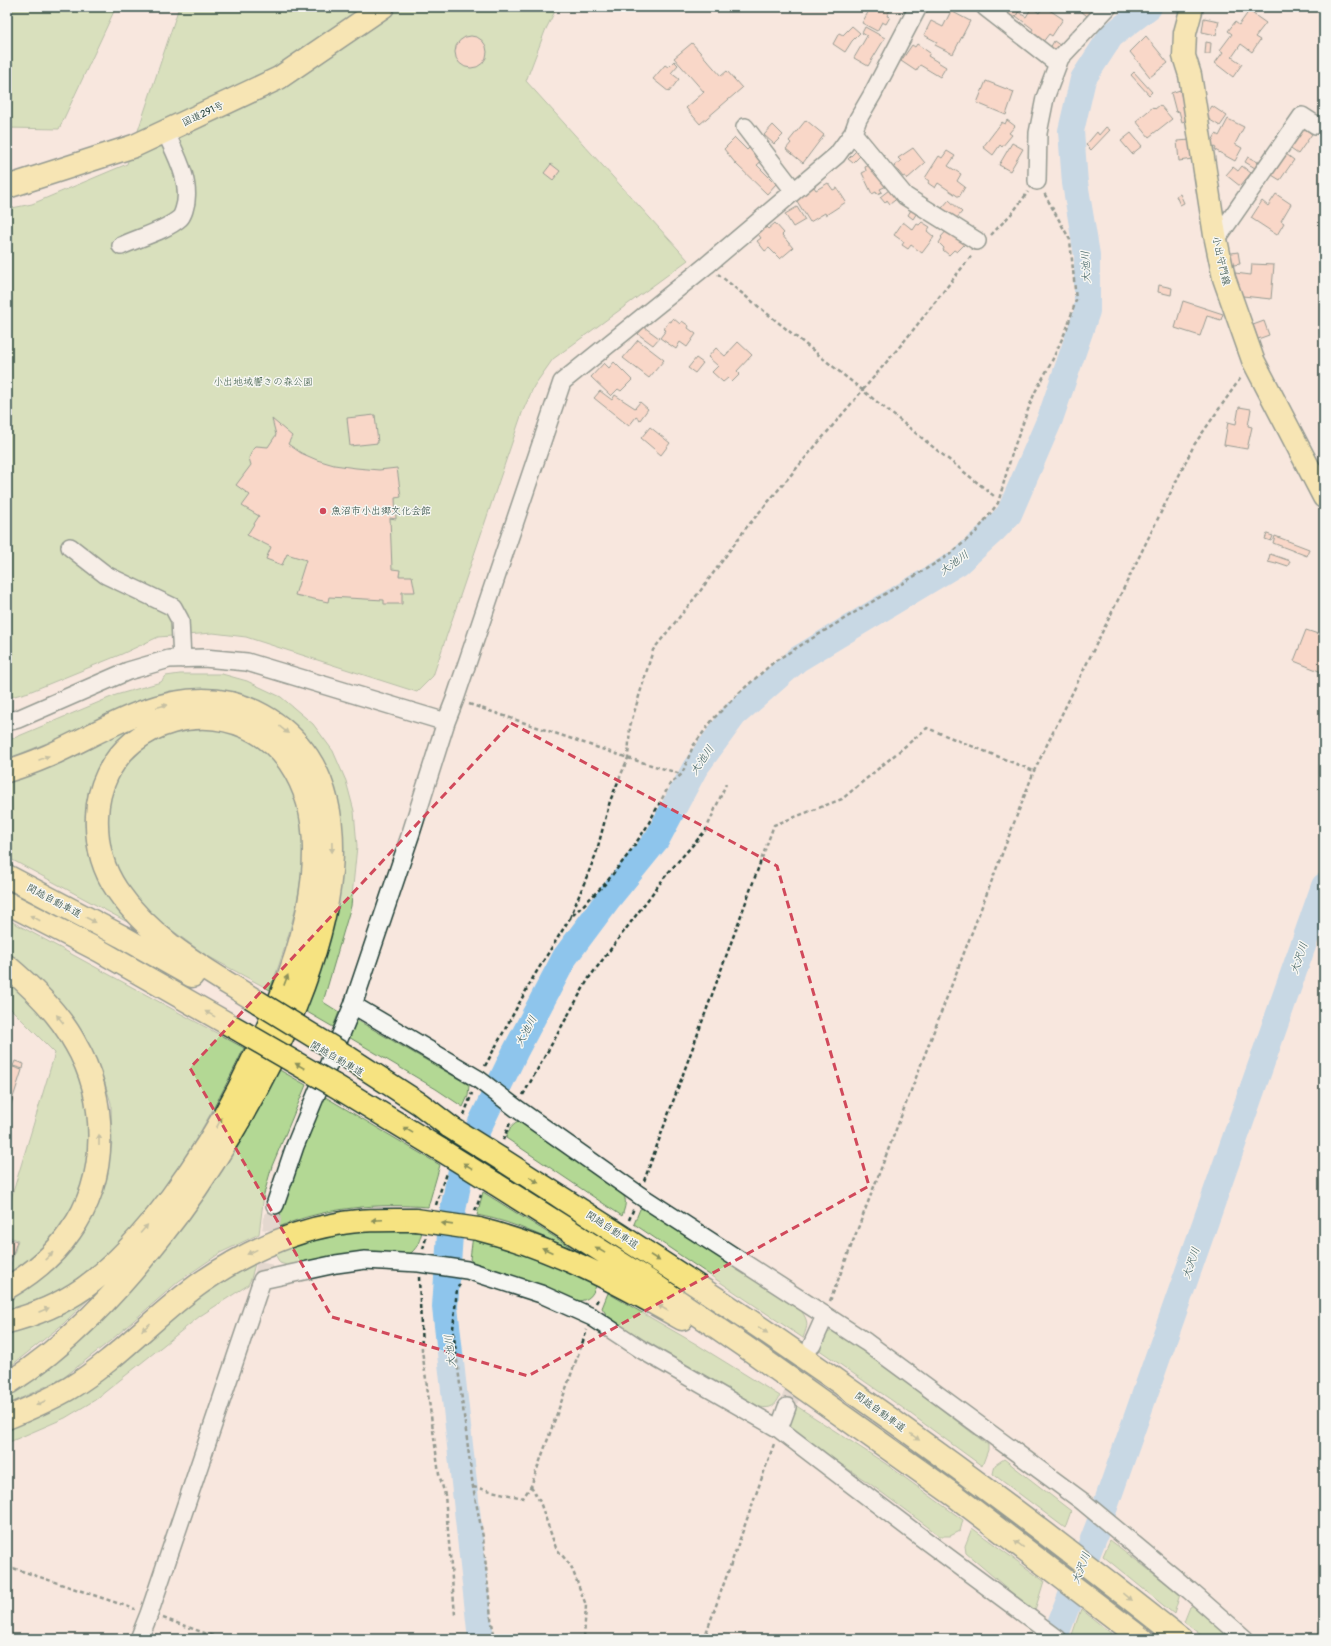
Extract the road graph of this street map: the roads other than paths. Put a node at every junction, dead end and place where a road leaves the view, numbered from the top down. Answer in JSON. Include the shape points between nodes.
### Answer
{"nodes":[{"id":1,"x":383,"y":7,"type":"edge"},
{"id":2,"x":918,"y":7,"type":"edge"},
{"id":3,"x":985,"y":7,"type":"edge"},
{"id":4,"x":1108,"y":7,"type":"edge"},
{"id":5,"x":1192,"y":7,"type":"edge"},
{"id":6,"x":1058,"y":64,"type":"junction"},
{"id":7,"x":1316,"y":125,"type":"dead end"},
{"id":8,"x":744,"y":127,"type":"dead end"},
{"id":9,"x":165,"y":132,"type":"junction"},
{"id":10,"x":853,"y":133,"type":"junction"},
{"id":11,"x":1037,"y":180,"type":"road end"},
{"id":12,"x":7,"y":187,"type":"edge"},
{"id":13,"x":794,"y":191,"type":"junction"},
{"id":14,"x":1216,"y":240,"type":"junction"},
{"id":15,"x":979,"y":245,"type":"road end"},
{"id":16,"x":121,"y":246,"type":"dead end"},
{"id":17,"x":1324,"y":497,"type":"edge"},
{"id":18,"x":70,"y":547,"type":"dead end"},
{"id":19,"x":182,"y":659,"type":"junction"},
{"id":20,"x":7,"y":722,"type":"edge"},
{"id":21,"x":446,"y":722,"type":"junction"},
{"id":22,"x":7,"y":771,"type":"edge"},
{"id":23,"x":7,"y":876,"type":"edge"},
{"id":24,"x":7,"y":903,"type":"edge"},
{"id":25,"x":7,"y":966,"type":"edge"},
{"id":26,"x":353,"y":1005,"type":"junction"},
{"id":27,"x":256,"y":1007,"type":"junction"},
{"id":28,"x":275,"y":1205,"type":"tunnel mouth"},
{"id":29,"x":7,"y":1288,"type":"edge"},
{"id":30,"x":825,"y":1316,"type":"junction"},
{"id":31,"x":7,"y":1322,"type":"edge"},
{"id":32,"x":812,"y":1345,"type":"tunnel mouth"},
{"id":33,"x":7,"y":1384,"type":"edge"},
{"id":34,"x":787,"y":1407,"type":"tunnel mouth"},
{"id":35,"x":7,"y":1418,"type":"edge"},
{"id":36,"x":779,"y":1429,"type":"junction"},
{"id":37,"x":864,"y":1430,"type":"junction"},
{"id":38,"x":139,"y":1639,"type":"edge"},
{"id":39,"x":1058,"y":1639,"type":"edge"},
{"id":40,"x":1142,"y":1639,"type":"edge"},
{"id":41,"x":1181,"y":1639,"type":"edge"},
{"id":42,"x":1245,"y":1639,"type":"edge"}],
"edges":[{"from":1,"to":9,"type":"main road","name":"国道291号","via":[[279,78]]},
{"from":2,"to":10,"type":"street"},
{"from":3,"to":6,"type":"street"},
{"from":4,"to":6,"type":"street","via":[[1060,58]]},
{"from":5,"to":14,"type":"main road","name":"小出守門線","via":[[1185,33],[1184,56],[1190,76]]},
{"from":6,"to":11,"type":"street","via":[[1045,98],[1038,133]]},
{"from":7,"to":14,"type":"street","via":[[1302,116]]},
{"from":8,"to":13,"type":"street"},
{"from":9,"to":12,"type":"main road","name":"国道291号","via":[[134,146]]},
{"from":9,"to":16,"type":"street","via":[[181,168],[187,192],[182,217],[171,225]]},
{"from":10,"to":13,"type":"street","via":[[837,155]]},
{"from":10,"to":15,"type":"street","via":[[905,196]]},
{"from":13,"to":21,"type":"street","via":[[708,265],[562,382]]},
{"from":14,"to":17,"type":"main road","name":"小出守門線","via":[[1224,278],[1253,360]]},
{"from":18,"to":19,"type":"street","via":[[106,575],[173,607],[180,620]]},
{"from":19,"to":20,"type":"street","via":[[168,660],[128,671],[18,720]]},
{"from":19,"to":21,"type":"street","via":[[204,658],[247,662]]},
{"from":21,"to":26,"type":"street"},
{"from":22,"to":33,"type":"main road","one_way":true,"via":[[47,757],[122,720],[164,705],[203,700],[240,705],[259,713],[290,736],[315,768],[327,803],[332,846],[327,901],[308,972],[281,1039],[231,1136],[164,1234],[108,1298],[49,1354]]},
{"from":23,"to":27,"type":"main road","name":"関越自動車道","one_way":true},
{"from":37,"to":24,"type":"main road","one_way":true,"bridge":true,"via":[[649,1281],[494,1183],[445,1159],[334,1085],[244,1033],[100,951]]},
{"from":29,"to":25,"type":"main road","one_way":true,"via":[[42,1264],[71,1232],[90,1193],[99,1149],[97,1103],[76,1043],[50,1007]]},
{"from":26,"to":28,"type":"street","via":[[295,1146]]},
{"from":26,"to":30,"type":"street","via":[[478,1078],[639,1195]]},
{"from":31,"to":27,"type":"main road","one_way":true,"via":[[45,1310],[84,1288],[125,1251],[167,1201],[212,1136],[234,1096],[266,1032],[300,939],[311,890],[314,846],[310,807],[289,763],[266,739],[240,724],[205,718],[171,721],[155,728],[127,747],[108,773],[97,810],[99,850],[115,888],[146,925]]},
{"from":27,"to":41,"type":"main road","name":"関越自動車道","one_way":true,"bridge":true,"via":[[457,1122],[501,1159],[770,1334],[881,1412],[1097,1572]]},
{"from":30,"to":32,"type":"street"},
{"from":30,"to":42,"type":"street","via":[[866,1342],[1082,1501]]},
{"from":34,"to":36,"type":"street"},
{"from":37,"to":35,"type":"main road","one_way":true,"bridge":true,"via":[[730,1347],[645,1299],[541,1248],[509,1236],[478,1229],[426,1222],[378,1220],[338,1223],[303,1231],[270,1243],[235,1261],[201,1282],[70,1388],[33,1408]]},
{"from":36,"to":38,"type":"street","via":[[642,1350],[592,1317],[541,1294],[467,1270],[419,1263],[365,1260],[262,1280]]},
{"from":36,"to":39,"type":"street"},
{"from":40,"to":37,"type":"main road","one_way":true}]}
